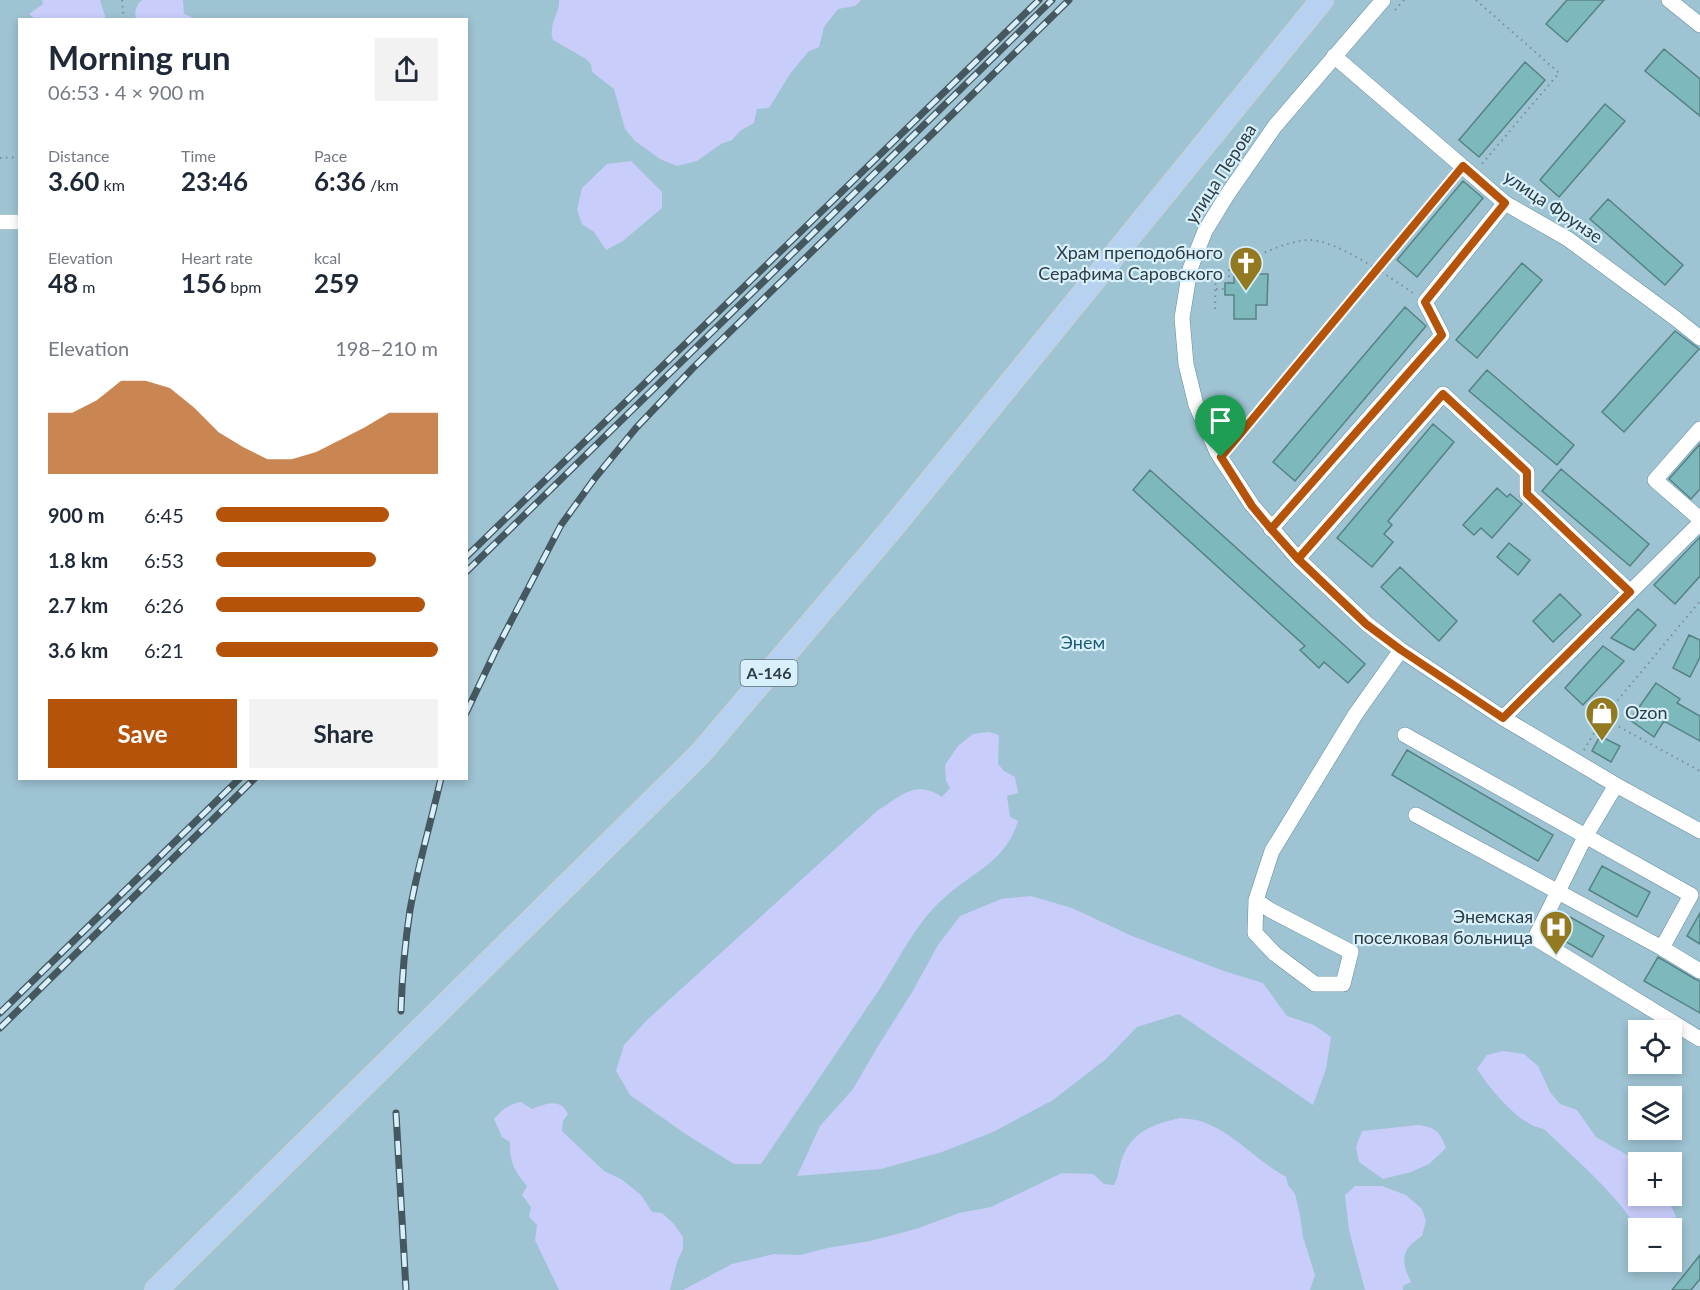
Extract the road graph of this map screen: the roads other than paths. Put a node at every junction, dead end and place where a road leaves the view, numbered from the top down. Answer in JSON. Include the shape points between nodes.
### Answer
{"nodes":[{"id":1,"x":1322,"y":0,"type":"edge"},
{"id":2,"x":1383,"y":0,"type":"edge"},
{"id":3,"x":1669,"y":0,"type":"edge"},
{"id":4,"x":1693,"y":13,"type":"edge"},
{"id":5,"x":1700,"y":25,"type":"edge"},
{"id":6,"x":1334,"y":56,"type":"junction"},
{"id":7,"x":1505,"y":203,"type":"junction"},
{"id":8,"x":0,"y":222,"type":"edge"},
{"id":9,"x":18,"y":222,"type":"edge"},
{"id":10,"x":1700,"y":338,"type":"edge"},
{"id":11,"x":1700,"y":429,"type":"edge"},
{"id":12,"x":1700,"y":521,"type":"edge"},
{"id":13,"x":1271,"y":529,"type":"junction"},
{"id":14,"x":1298,"y":559,"type":"junction"},
{"id":15,"x":1630,"y":592,"type":"junction"},
{"id":16,"x":1401,"y":650,"type":"junction"},
{"id":17,"x":1503,"y":718,"type":"junction"},
{"id":18,"x":1405,"y":735,"type":"dead end"},
{"id":19,"x":1616,"y":785,"type":"junction"},
{"id":20,"x":1416,"y":815,"type":"dead end"},
{"id":21,"x":1696,"y":823,"type":"edge"},
{"id":22,"x":1585,"y":837,"type":"junction"},
{"id":23,"x":1557,"y":891,"type":"junction"},
{"id":24,"x":1695,"y":891,"type":"edge"},
{"id":25,"x":1256,"y":900,"type":"junction"},
{"id":26,"x":1662,"y":948,"type":"junction"},
{"id":27,"x":1700,"y":971,"type":"edge"},
{"id":28,"x":1700,"y":1039,"type":"edge"},
{"id":29,"x":156,"y":1290,"type":"edge"}],
"edges":[{"from":1,"to":29,"type":"highway","number":"А-146","via":[[894,526],[700,754]]},
{"from":2,"to":6,"type":"street","name":"улица Перова"},
{"from":3,"to":4,"type":"street"},
{"from":4,"to":5,"type":"street"},
{"from":6,"to":7,"type":"street","name":"улица Фрунзе"},
{"from":6,"to":13,"type":"street","name":"улица Перова","via":[[1275,126],[1205,231],[1190,269],[1182,318],[1186,364],[1196,405],[1221,457]]},
{"from":7,"to":10,"type":"street","name":"улица Фрунзе","via":[[1568,239]]},
{"from":7,"to":13,"type":"street","via":[[1425,302],[1442,335]]},
{"from":8,"to":9,"type":"street"},
{"from":11,"to":12,"type":"street","via":[[1654,480]]},
{"from":12,"to":15,"type":"street"},
{"from":13,"to":14,"type":"street","name":"улица Перова"},
{"from":14,"to":15,"type":"street","via":[[1443,394],[1527,472],[1527,494]]},
{"from":14,"to":16,"type":"street","name":"улица Перова","via":[[1366,624]]},
{"from":15,"to":17,"type":"street"},
{"from":16,"to":17,"type":"street","name":"улица Перова"},
{"from":16,"to":25,"type":"street","via":[[1355,716],[1272,852]]},
{"from":17,"to":19,"type":"street","name":"улица Перова"},
{"from":18,"to":22,"type":"street"},
{"from":19,"to":21,"type":"street","name":"улица Перова"},
{"from":19,"to":22,"type":"street"},
{"from":20,"to":23,"type":"street"},
{"from":22,"to":23,"type":"street"},
{"from":22,"to":24,"type":"street"},
{"from":23,"to":26,"type":"street"},
{"from":23,"to":28,"type":"street","via":[[1535,938]]},
{"from":24,"to":26,"type":"street"},
{"from":25,"to":25,"type":"street","via":[[1255,933],[1275,954],[1315,984],[1344,984],[1351,952]]},
{"from":26,"to":27,"type":"street"}]}
